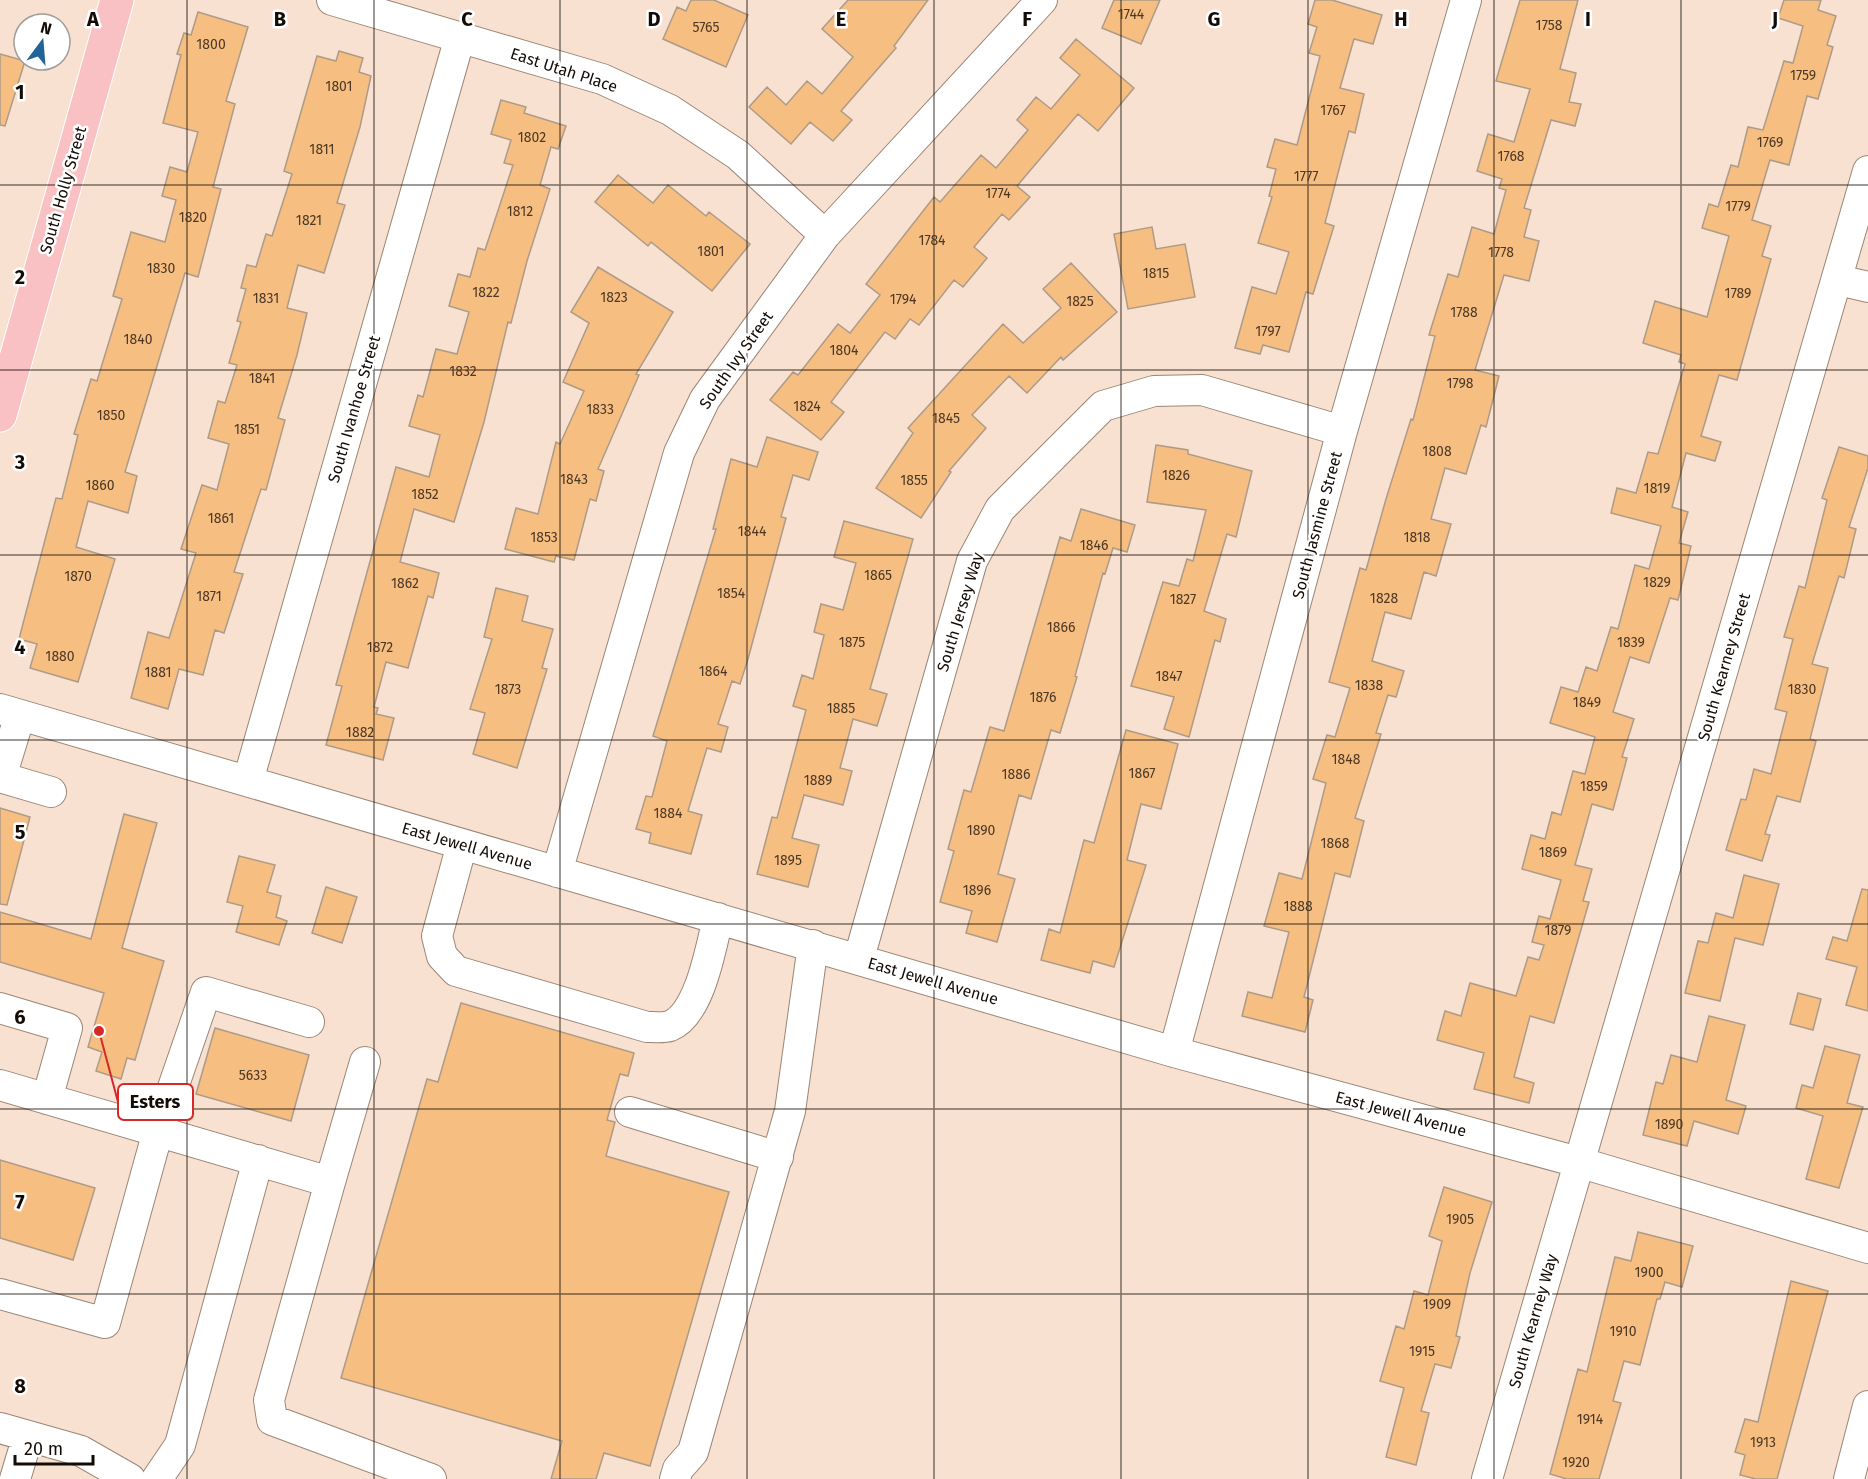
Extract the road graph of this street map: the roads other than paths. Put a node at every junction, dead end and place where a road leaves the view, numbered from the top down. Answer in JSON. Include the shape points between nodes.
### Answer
{"nodes":[{"id":1,"x":116,"y":0,"type":"edge"},
{"id":2,"x":332,"y":0,"type":"edge"},
{"id":3,"x":1042,"y":0,"type":"edge"},
{"id":4,"x":1466,"y":0,"type":"edge"},
{"id":5,"x":460,"y":37,"type":"junction"},
{"id":6,"x":1868,"y":171,"type":"edge"},
{"id":7,"x":825,"y":236,"type":"junction"},
{"id":8,"x":1838,"y":280,"type":"junction"},
{"id":9,"x":1868,"y":288,"type":"edge"},
{"id":10,"x":9,"y":345,"type":"edge"},
{"id":11,"x":0,"y":415,"type":"edge"},
{"id":12,"x":1342,"y":431,"type":"junction"},
{"id":13,"x":10,"y":712,"type":"edge"},
{"id":14,"x":0,"y":777,"type":"edge"},
{"id":15,"x":248,"y":782,"type":"junction"},
{"id":16,"x":51,"y":792,"type":"dead end"},
{"id":17,"x":462,"y":844,"type":"junction"},
{"id":18,"x":556,"y":872,"type":"junction"},
{"id":19,"x":718,"y":918,"type":"junction"},
{"id":20,"x":813,"y":945,"type":"junction"},
{"id":21,"x":859,"y":958,"type":"junction"},
{"id":22,"x":0,"y":1008,"type":"edge"},
{"id":23,"x":309,"y":1022,"type":"dead end"},
{"id":24,"x":1174,"y":1052,"type":"junction"},
{"id":25,"x":365,"y":1062,"type":"dead end"},
{"id":26,"x":0,"y":1085,"type":"edge"},
{"id":27,"x":47,"y":1099,"type":"junction"},
{"id":28,"x":630,"y":1112,"type":"dead end"},
{"id":29,"x":158,"y":1131,"type":"junction"},
{"id":30,"x":777,"y":1157,"type":"junction"},
{"id":31,"x":265,"y":1162,"type":"junction"},
{"id":32,"x":1578,"y":1162,"type":"junction"},
{"id":33,"x":330,"y":1182,"type":"junction"},
{"id":34,"x":1868,"y":1248,"type":"edge"},
{"id":35,"x":0,"y":1294,"type":"edge"},
{"id":36,"x":1868,"y":1406,"type":"edge"},
{"id":37,"x":14,"y":1432,"type":"edge"},
{"id":38,"x":118,"y":1476,"type":"edge"},
{"id":39,"x":15,"y":1479,"type":"edge"},
{"id":40,"x":158,"y":1479,"type":"edge"},
{"id":41,"x":431,"y":1479,"type":"edge"},
{"id":42,"x":675,"y":1479,"type":"edge"},
{"id":43,"x":1487,"y":1479,"type":"edge"},
{"id":44,"x":1849,"y":1479,"type":"edge"}],
"edges":[{"from":1,"to":10,"type":"main road","name":"South Holly Street"},
{"from":2,"to":5,"type":"street","name":"East Utah Place"},
{"from":3,"to":7,"type":"street","name":"South Ivy Street"},
{"from":4,"to":12,"type":"street","name":"South Jasmine Street"},
{"from":5,"to":7,"type":"street","name":"East Utah Place","via":[[602,79],[670,110],[738,154]]},
{"from":5,"to":15,"type":"street","name":"South Ivanhoe Street"},
{"from":6,"to":8,"type":"street","name":"South Kearney Street"},
{"from":7,"to":18,"type":"street","name":"South Ivy Street","via":[[705,399],[679,453]]},
{"from":8,"to":9,"type":"street"},
{"from":8,"to":32,"type":"street","name":"South Kearney Street"},
{"from":10,"to":11,"type":"main road","name":"South Holly Street"},
{"from":12,"to":21,"type":"street","name":"South Jersey Way","via":[[1202,390],[1154,391],[1102,406],[1000,509],[972,561]]},
{"from":12,"to":24,"type":"street","name":"South Jasmine Street"},
{"from":13,"to":14,"type":"street"},
{"from":13,"to":15,"type":"street","name":"East Jewell Avenue"},
{"from":14,"to":16,"type":"street"},
{"from":15,"to":17,"type":"street","name":"East Jewell Avenue"},
{"from":17,"to":18,"type":"street","name":"East Jewell Avenue"},
{"from":17,"to":19,"type":"street","via":[[437,936],[442,957],[456,971],[647,1027],[669,1026],[687,1014]]},
{"from":18,"to":19,"type":"street","name":"East Jewell Avenue"},
{"from":19,"to":20,"type":"street","name":"East Jewell Avenue"},
{"from":20,"to":21,"type":"street","name":"East Jewell Avenue"},
{"from":20,"to":30,"type":"street","via":[[790,1111]]},
{"from":21,"to":24,"type":"street","name":"East Jewell Avenue"},
{"from":22,"to":27,"type":"street","via":[[67,1028]]},
{"from":23,"to":29,"type":"street","via":[[206,992]]},
{"from":24,"to":32,"type":"street","name":"East Jewell Avenue"},
{"from":25,"to":33,"type":"street"},
{"from":26,"to":27,"type":"street"},
{"from":27,"to":29,"type":"street"},
{"from":28,"to":30,"type":"street"},
{"from":29,"to":31,"type":"street"},
{"from":29,"to":35,"type":"street","via":[[105,1323]]},
{"from":30,"to":42,"type":"street","via":[[693,1452],[678,1469]]},
{"from":31,"to":33,"type":"street"},
{"from":31,"to":40,"type":"street","via":[[180,1445]]},
{"from":32,"to":34,"type":"street","name":"East Jewell Avenue"},
{"from":32,"to":43,"type":"street","name":"South Kearney Way"},
{"from":33,"to":41,"type":"street","via":[[269,1400],[272,1420]]},
{"from":36,"to":44,"type":"street"},
{"from":37,"to":38,"type":"street","via":[[81,1451]]},
{"from":37,"to":39,"type":"street"}]}
